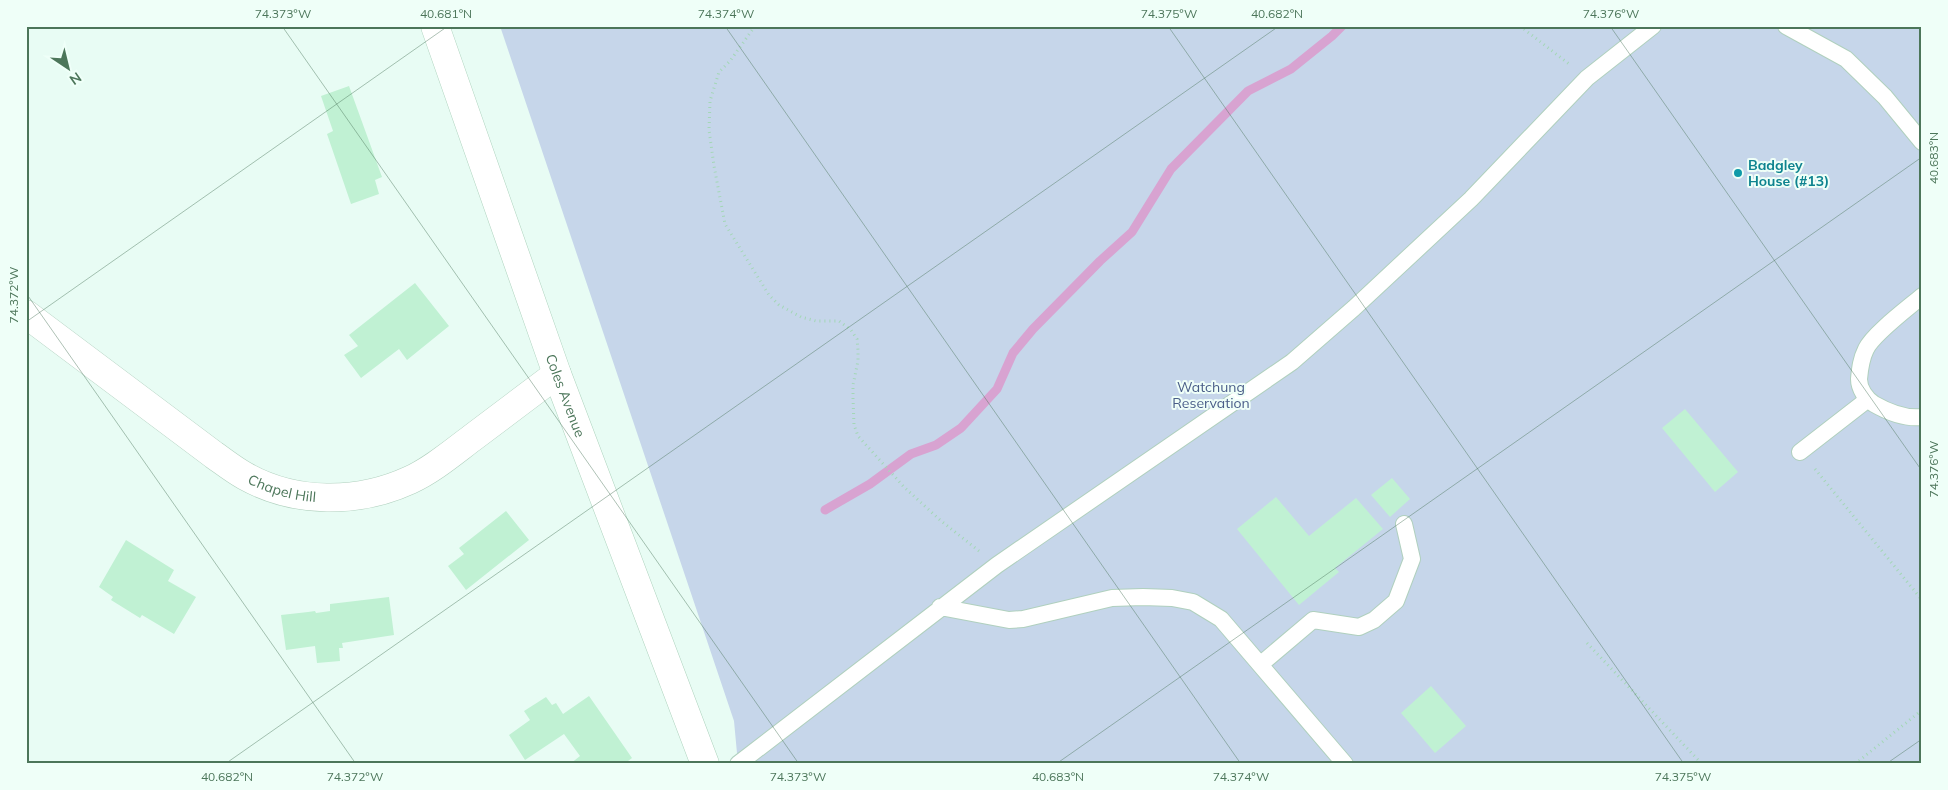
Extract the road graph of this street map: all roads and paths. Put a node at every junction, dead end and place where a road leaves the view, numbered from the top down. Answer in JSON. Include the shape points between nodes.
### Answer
{"nodes":[{"id":1,"x":435,"y":26,"type":"edge"},
{"id":2,"x":755,"y":26,"type":"edge"},
{"id":3,"x":1520,"y":26,"type":"edge"},
{"id":4,"x":1653,"y":26,"type":"edge"},
{"id":5,"x":1786,"y":26,"type":"edge"},
{"id":6,"x":1587,"y":78,"type":"junction"},
{"id":7,"x":1922,"y":142,"type":"edge"},
{"id":8,"x":1922,"y":296,"type":"edge"},
{"id":9,"x":26,"y":314,"type":"edge"},
{"id":10,"x":557,"y":374,"type":"junction"},
{"id":11,"x":1867,"y":400,"type":"junction"},
{"id":12,"x":1922,"y":417,"type":"edge"},
{"id":13,"x":1800,"y":452,"type":"joint"},
{"id":14,"x":1404,"y":524,"type":"dead end"},
{"id":15,"x":997,"y":565,"type":"junction"},
{"id":16,"x":1922,"y":600,"type":"edge"},
{"id":17,"x":940,"y":607,"type":"junction"},
{"id":18,"x":1587,"y":643,"type":"dead end"},
{"id":19,"x":1262,"y":664,"type":"junction"},
{"id":20,"x":1922,"y":710,"type":"edge"},
{"id":21,"x":705,"y":764,"type":"edge"},
{"id":22,"x":738,"y":764,"type":"edge"},
{"id":23,"x":1345,"y":764,"type":"edge"},
{"id":24,"x":1702,"y":764,"type":"edge"},
{"id":25,"x":1855,"y":764,"type":"edge"}],
"edges":[{"from":1,"to":10,"type":"street","name":"Coles Avenue"},
{"from":2,"to":15,"type":"path","via":[[719,72],[710,101],[714,166],[725,224],[769,295],[779,305],[801,317],[839,321],[854,334],[858,361],[853,385],[854,424],[858,436],[904,487]]},
{"from":3,"to":6,"type":"path"},
{"from":4,"to":6,"type":"lane"},
{"from":5,"to":7,"type":"lane","via":[[1846,59],[1885,96]]},
{"from":6,"to":15,"type":"lane","via":[[1471,199],[1292,362]]},
{"from":8,"to":11,"type":"lane","via":[[1867,347],[1859,383]]},
{"from":9,"to":10,"type":"street","name":"Chapel Hill","via":[[246,476],[280,491],[318,498],[374,493],[410,480],[439,463]]},
{"from":10,"to":21,"type":"street","name":"Coles Avenue"},
{"from":11,"to":12,"type":"lane","via":[[1889,412]]},
{"from":11,"to":13,"type":"lane"},
{"from":13,"to":16,"type":"path"},
{"from":14,"to":19,"type":"lane","via":[[1412,559],[1396,601],[1374,620],[1359,627],[1313,620]]},
{"from":15,"to":17,"type":"lane"},
{"from":17,"to":19,"type":"lane","via":[[1008,620],[1112,598],[1172,598],[1193,602],[1221,619]]},
{"from":17,"to":22,"type":"lane"},
{"from":18,"to":24,"type":"path"},
{"from":19,"to":23,"type":"lane"},
{"from":20,"to":25,"type":"path"}]}
